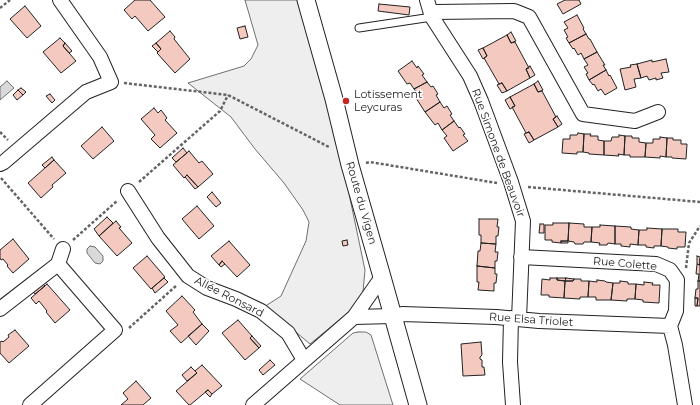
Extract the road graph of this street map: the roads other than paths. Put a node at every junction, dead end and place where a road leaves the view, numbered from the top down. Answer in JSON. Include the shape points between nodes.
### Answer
{"nodes":[{"id":1,"x":60,"y":0,"type":"edge"},
{"id":2,"x":306,"y":0,"type":"edge"},
{"id":3,"x":430,"y":10,"type":"edge"},
{"id":4,"x":359,"y":28,"type":"dead end"},
{"id":5,"x":658,"y":112,"type":"dead end"},
{"id":6,"x":0,"y":164,"type":"edge"},
{"id":7,"x":128,"y":191,"type":"road end"},
{"id":8,"x":63,"y":249,"type":"road end"},
{"id":9,"x":521,"y":257,"type":"junction"},
{"id":10,"x":58,"y":264,"type":"junction"},
{"id":11,"x":382,"y":277,"type":"junction"},
{"id":12,"x":0,"y":309,"type":"edge"},
{"id":13,"x":393,"y":316,"type":"junction"},
{"id":14,"x":354,"y":317,"type":"junction"},
{"id":15,"x":515,"y":319,"type":"junction"},
{"id":16,"x":670,"y":326,"type":"junction"},
{"id":17,"x":304,"y":360,"type":"junction"},
{"id":18,"x":30,"y":405,"type":"edge"},
{"id":19,"x":253,"y":405,"type":"edge"},
{"id":20,"x":418,"y":405,"type":"edge"},
{"id":21,"x":513,"y":405,"type":"edge"},
{"id":22,"x":686,"y":405,"type":"edge"}],
"edges":[{"from":1,"to":6,"type":"street","via":[[100,57],[111,82],[86,92]]},
{"from":2,"to":11,"type":"street","name":"Route du Vigen"},
{"from":3,"to":4,"type":"lane"},
{"from":3,"to":5,"type":"street","via":[[514,11],[529,17],[583,114],[635,120]]},
{"from":3,"to":9,"type":"street","name":"Rue Simone de Beauvoir","via":[[482,101],[523,221]]},
{"from":7,"to":17,"type":"street","name":"Allée Ronsard","via":[[158,238],[188,276],[207,288],[261,311],[288,333]]},
{"from":8,"to":10,"type":"street"},
{"from":9,"to":15,"type":"street","name":"Rue Simone de Beauvoir"},
{"from":9,"to":16,"type":"street","name":"Rue Colette","via":[[656,264],[670,270],[676,280],[676,311]]},
{"from":10,"to":12,"type":"street"},
{"from":10,"to":18,"type":"street","via":[[115,330]]},
{"from":11,"to":13,"type":"street","name":"Route du Vigen"},
{"from":11,"to":14,"type":"street"},
{"from":13,"to":14,"type":"street","name":"Rue Elsa Triolet"},
{"from":13,"to":15,"type":"street","name":"Rue Elsa Triolet","via":[[402,314]]},
{"from":13,"to":20,"type":"street","name":"Route du Vigen"},
{"from":14,"to":17,"type":"street"},
{"from":15,"to":16,"type":"street","name":"Rue Elsa Triolet"},
{"from":15,"to":21,"type":"street","name":"Rue Simone de Beauvoir","via":[[510,362]]},
{"from":16,"to":22,"type":"street","via":[[676,345]]},
{"from":17,"to":19,"type":"street"}]}
